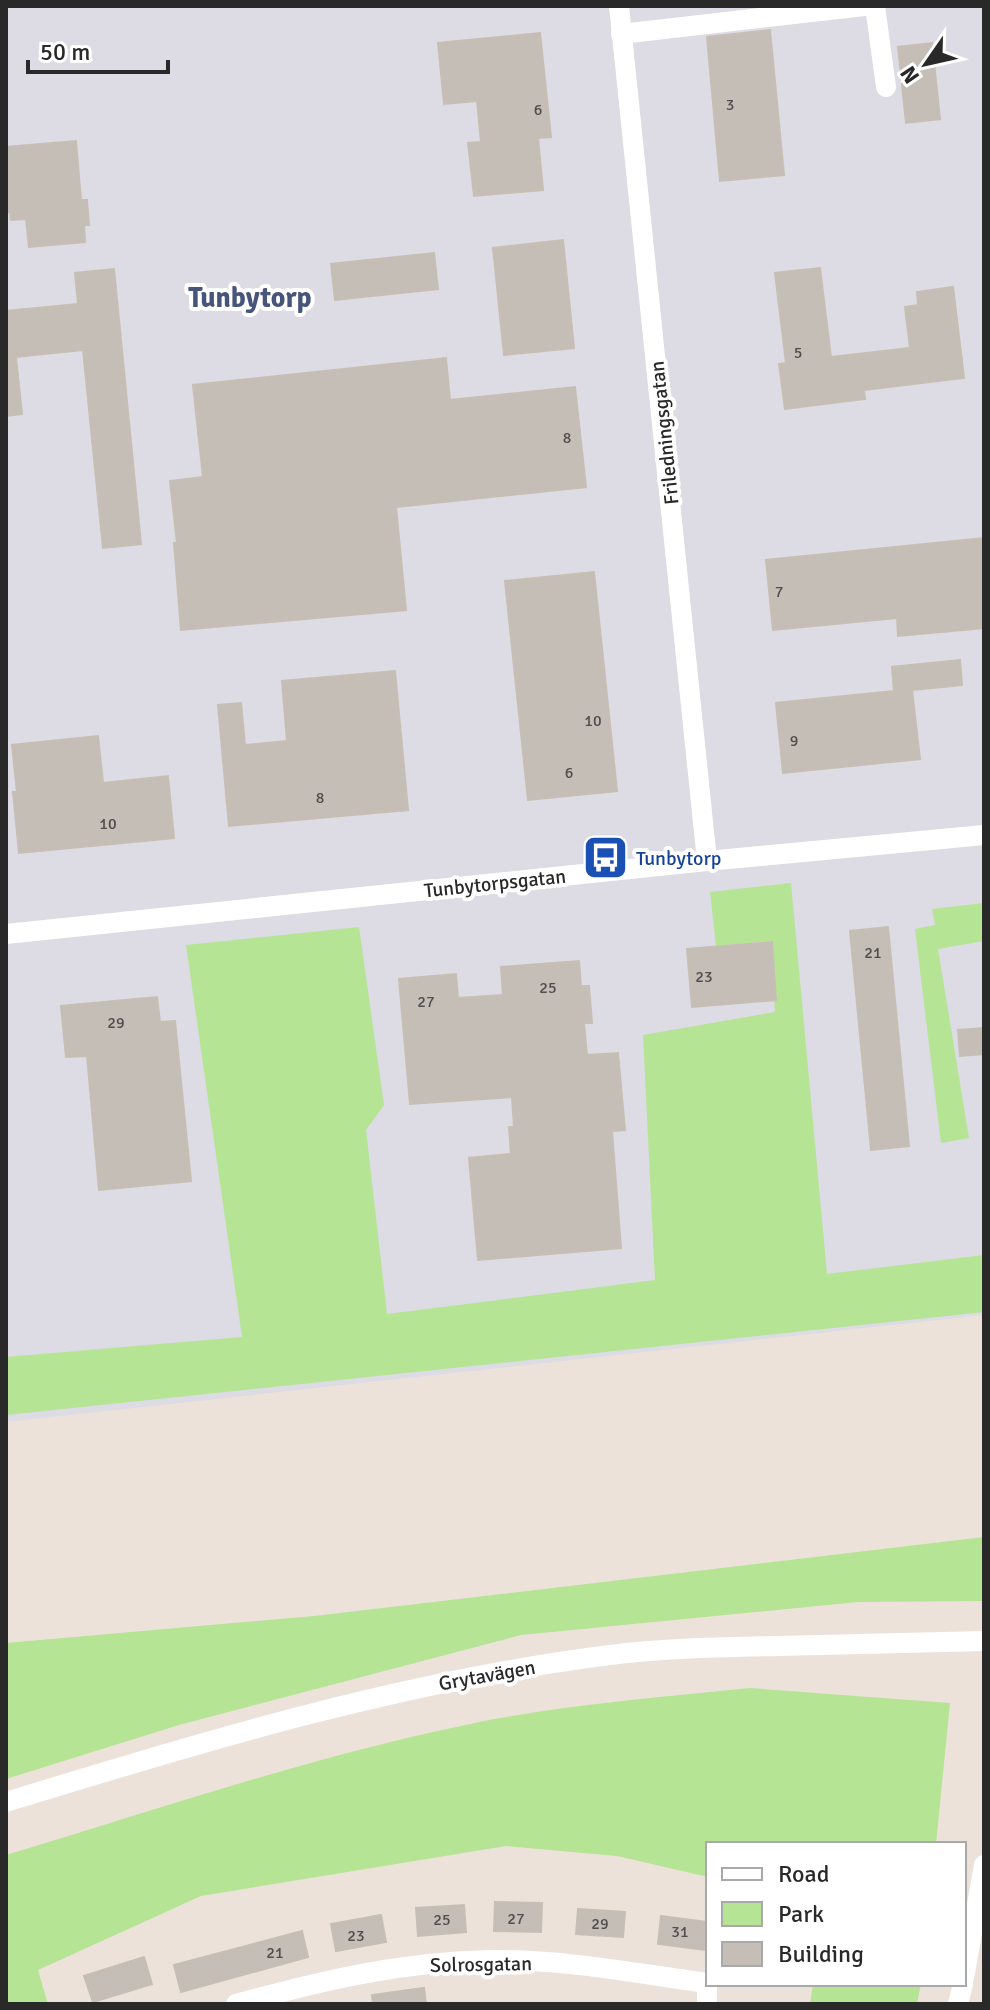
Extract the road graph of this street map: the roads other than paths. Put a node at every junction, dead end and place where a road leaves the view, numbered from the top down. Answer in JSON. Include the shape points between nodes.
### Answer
{"nodes":[{"id":1,"x":619,"y":6,"type":"edge"},
{"id":2,"x":864,"y":6,"type":"edge"},
{"id":3,"x":875,"y":6,"type":"edge"},
{"id":4,"x":621,"y":34,"type":"junction"},
{"id":5,"x":886,"y":87,"type":"dead end"},
{"id":6,"x":984,"y":835,"type":"edge"},
{"id":7,"x":707,"y":861,"type":"junction"},
{"id":8,"x":6,"y":934,"type":"edge"},
{"id":9,"x":984,"y":1641,"type":"edge"},
{"id":10,"x":6,"y":1802,"type":"edge"},
{"id":11,"x":984,"y":1865,"type":"edge"},
{"id":12,"x":966,"y":1964,"type":"edge"},
{"id":13,"x":706,"y":1983,"type":"edge"},
{"id":14,"x":236,"y":2004,"type":"edge"}],
"edges":[{"from":1,"to":4,"type":"street","name":"Friledningsgatan"},
{"from":2,"to":4,"type":"street"},
{"from":3,"to":5,"type":"street"},
{"from":4,"to":7,"type":"street","name":"Friledningsgatan"},
{"from":6,"to":7,"type":"street","name":"Tunbytorpsgatan"},
{"from":7,"to":8,"type":"street","name":"Tunbytorpsgatan"},
{"from":9,"to":10,"type":"street","name":"Grytavägen","via":[[703,1648],[576,1659],[418,1687],[305,1715]]},
{"from":11,"to":12,"type":"street"},
{"from":13,"to":14,"type":"street","name":"Solrosgatan","via":[[596,1965],[489,1960],[402,1966],[333,1978]]}]}
